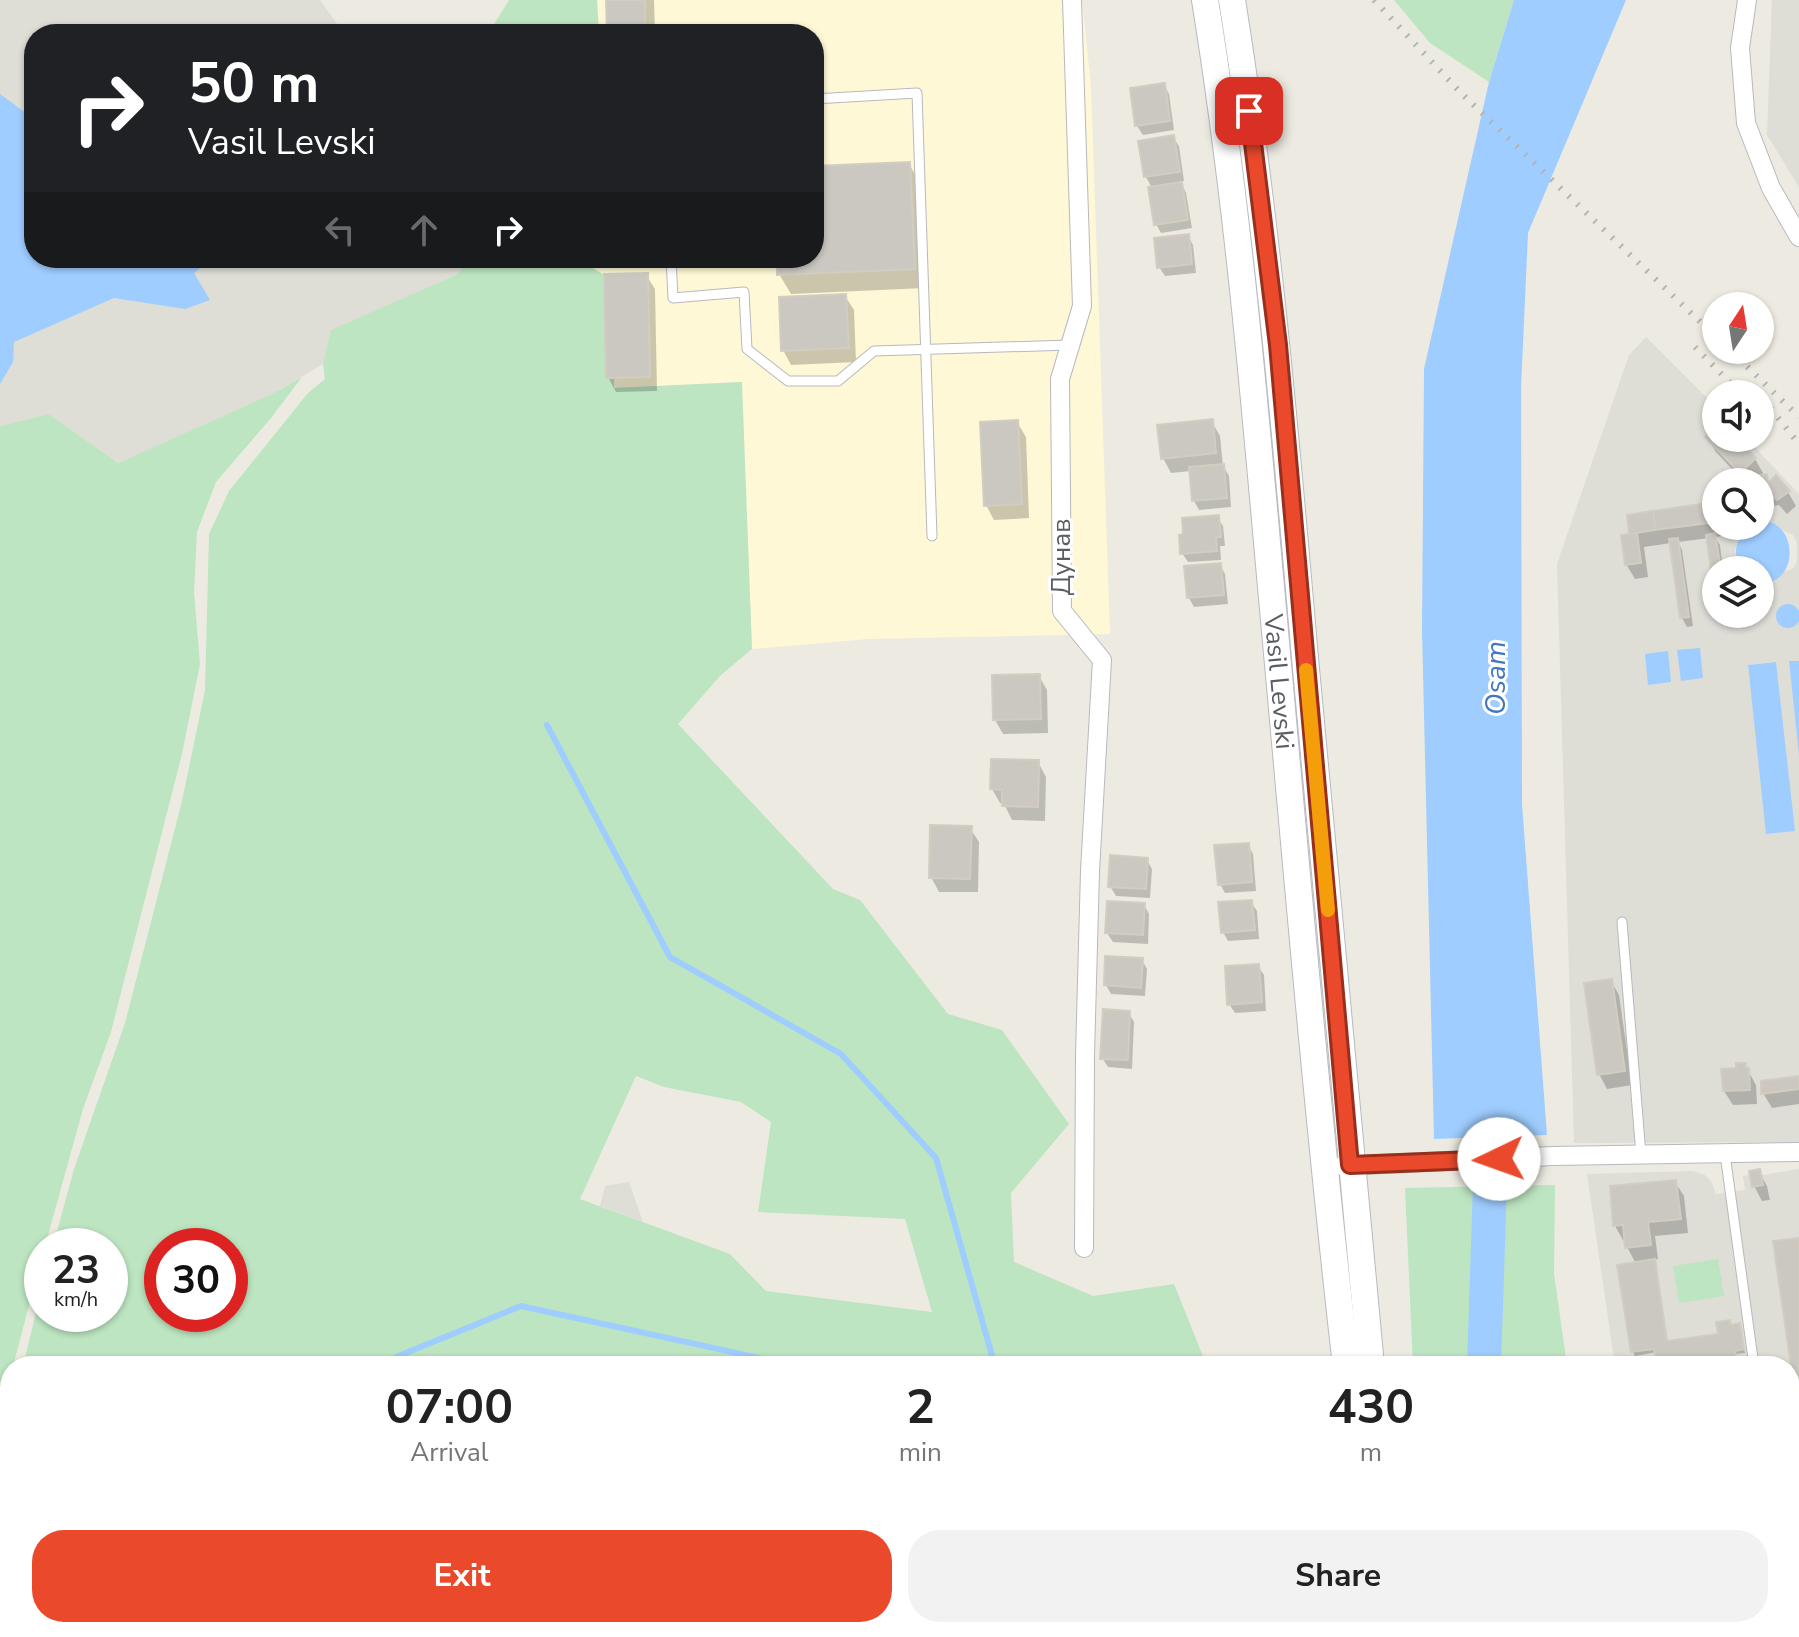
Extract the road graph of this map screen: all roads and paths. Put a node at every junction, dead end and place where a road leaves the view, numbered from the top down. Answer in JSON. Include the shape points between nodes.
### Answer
{"nodes":[{"id":1,"x":1072,"y":0,"type":"edge"},
{"id":2,"x":1205,"y":0,"type":"edge"},
{"id":3,"x":1232,"y":0,"type":"edge"},
{"id":4,"x":1747,"y":0,"type":"edge"},
{"id":5,"x":824,"y":98,"type":"edge"},
{"id":6,"x":1799,"y":237,"type":"edge"},
{"id":7,"x":672,"y":268,"type":"edge"},
{"id":8,"x":1070,"y":345,"type":"junction"},
{"id":9,"x":927,"y":349,"type":"junction"},
{"id":10,"x":932,"y":536,"type":"dead end"},
{"id":11,"x":1622,"y":922,"type":"dead end"},
{"id":12,"x":1799,"y":1152,"type":"edge"},
{"id":13,"x":1725,"y":1154,"type":"junction"},
{"id":14,"x":1641,"y":1155,"type":"junction"},
{"id":15,"x":1350,"y":1165,"type":"junction"},
{"id":16,"x":1323,"y":1166,"type":"junction"},
{"id":17,"x":1084,"y":1248,"type":"dead end"},
{"id":18,"x":1345,"y":1356,"type":"edge"},
{"id":19,"x":1370,"y":1356,"type":"edge"},
{"id":20,"x":1753,"y":1356,"type":"edge"}],
"edges":[{"from":1,"to":8,"type":"street","name":"Дунав","via":[[1082,306]]},
{"from":2,"to":16,"type":"main road","name":"Vasil Levski","via":[[1249,345]]},
{"from":3,"to":15,"type":"main road","name":"Vasil Levski","via":[[1278,345]]},
{"from":4,"to":6,"type":"street","via":[[1740,48],[1746,123],[1771,188]]},
{"from":5,"to":9,"type":"lane","via":[[917,93]]},
{"from":7,"to":9,"type":"lane","via":[[673,298],[744,292],[747,349],[788,381],[838,381],[874,351]]},
{"from":8,"to":9,"type":"lane"},
{"from":8,"to":17,"type":"street","name":"Дунав","via":[[1060,379],[1062,611],[1102,660],[1090,871]]},
{"from":9,"to":10,"type":"lane"},
{"from":11,"to":14,"type":"lane"},
{"from":12,"to":13,"type":"street"},
{"from":13,"to":14,"type":"street"},
{"from":13,"to":20,"type":"lane"},
{"from":14,"to":15,"type":"street"},
{"from":15,"to":16,"type":"street"},
{"from":15,"to":19,"type":"main road","name":"Vasil Levski"},
{"from":16,"to":18,"type":"main road","name":"Vasil Levski"}]}
